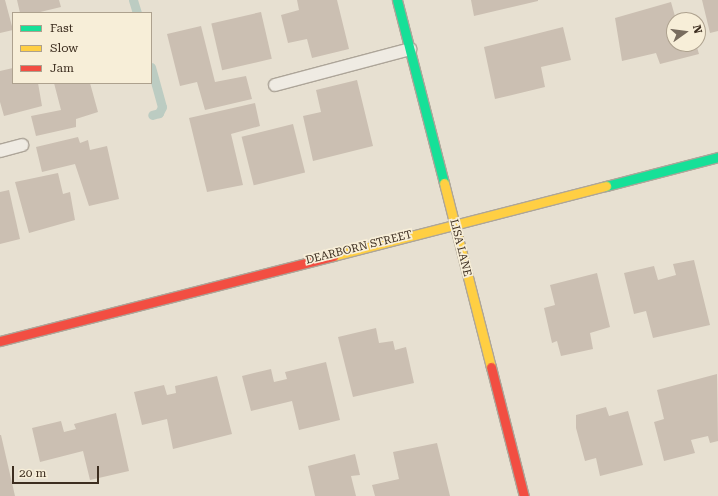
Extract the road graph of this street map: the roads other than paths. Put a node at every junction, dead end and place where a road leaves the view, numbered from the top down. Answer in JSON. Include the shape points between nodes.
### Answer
{"nodes":[{"id":1,"x":398,"y":0,"type":"edge"},
{"id":2,"x":410,"y":49,"type":"junction"},
{"id":3,"x":275,"y":85,"type":"dead end"},
{"id":4,"x":22,"y":145,"type":"dead end"},
{"id":5,"x":0,"y":151,"type":"edge"},
{"id":6,"x":718,"y":157,"type":"edge"},
{"id":7,"x":454,"y":224,"type":"junction"},
{"id":8,"x":0,"y":341,"type":"edge"},
{"id":9,"x":524,"y":496,"type":"edge"}],
"edges":[{"from":1,"to":2,"type":"street","name":"LISA LANE"},
{"from":2,"to":3,"type":"lane"},
{"from":2,"to":7,"type":"street","name":"LISA LANE"},
{"from":4,"to":5,"type":"lane"},
{"from":6,"to":7,"type":"street","name":"DEARBORN STREET"},
{"from":7,"to":8,"type":"street","name":"DEARBORN STREET"},
{"from":7,"to":9,"type":"street","name":"LISA LANE"}]}
